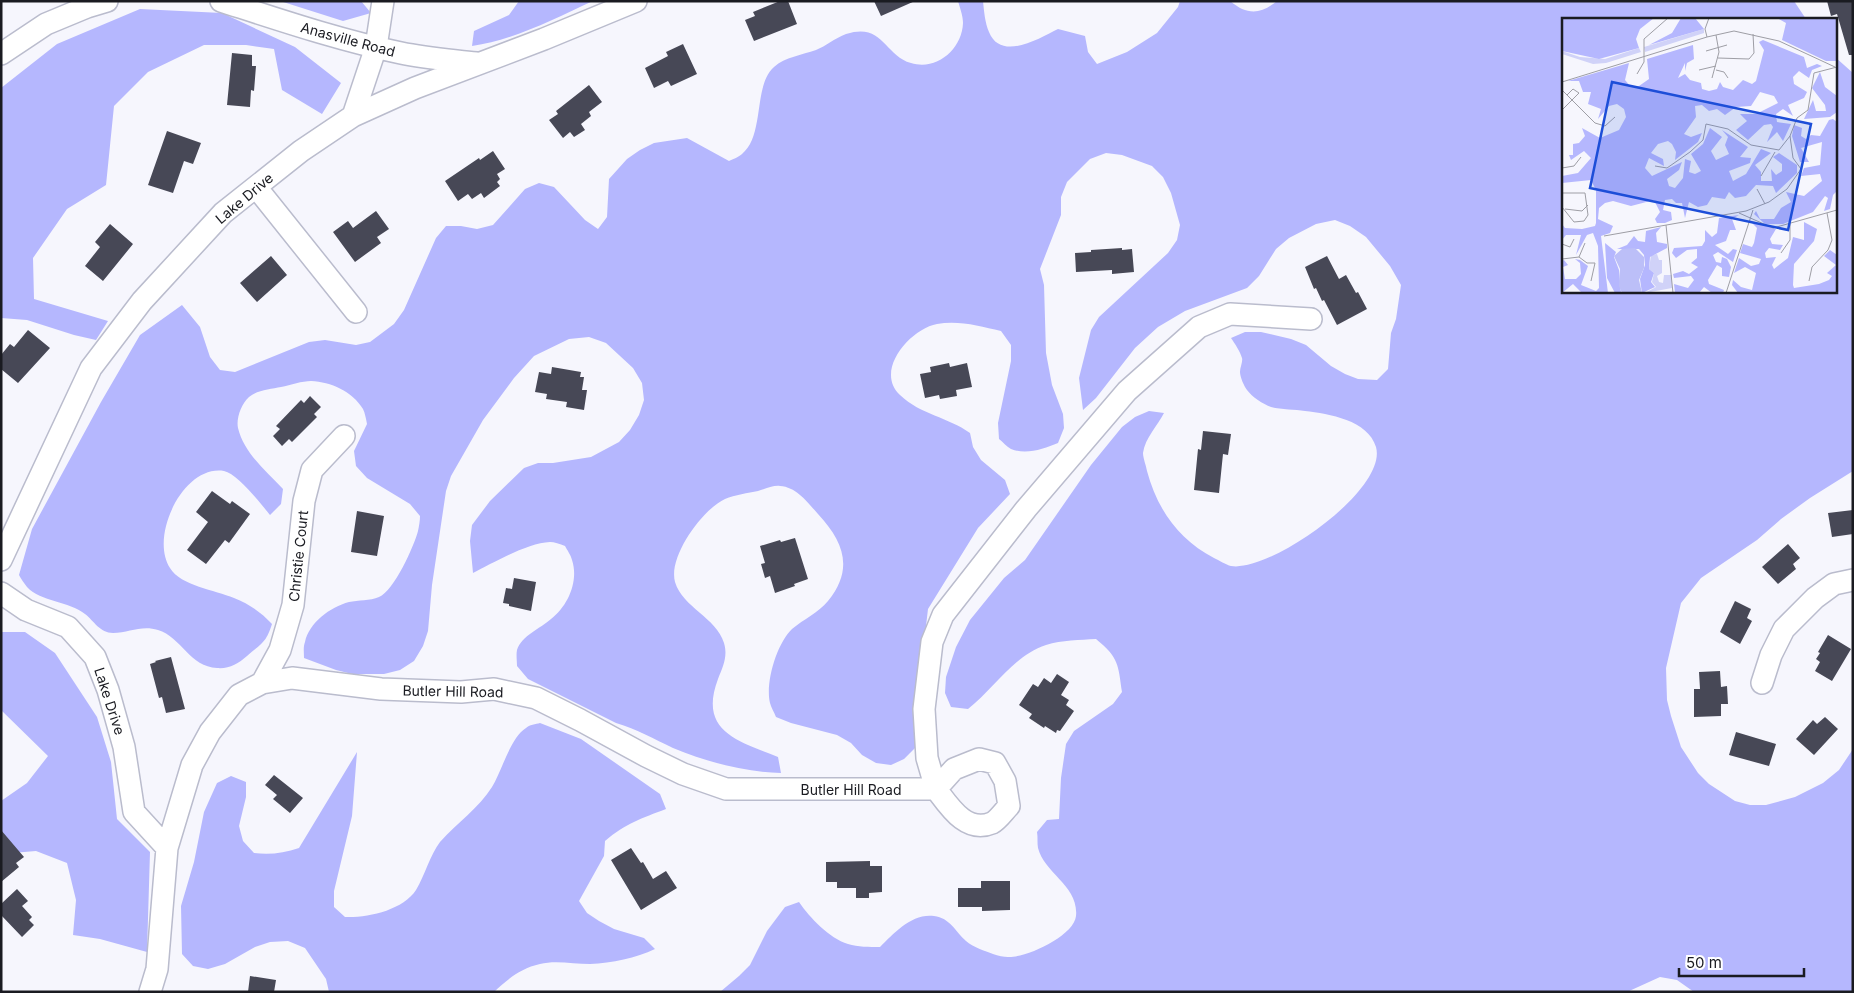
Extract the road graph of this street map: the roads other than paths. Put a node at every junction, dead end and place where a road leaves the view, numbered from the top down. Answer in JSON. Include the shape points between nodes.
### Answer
{"nodes":[{"id":1,"x":107,"y":1,"type":"edge"},
{"id":2,"x":221,"y":1,"type":"edge"},
{"id":3,"x":383,"y":1,"type":"edge"},
{"id":4,"x":636,"y":1,"type":"edge"},
{"id":5,"x":376,"y":47,"type":"junction"},
{"id":6,"x":1,"y":54,"type":"edge"},
{"id":7,"x":479,"y":63,"type":"junction"},
{"id":8,"x":353,"y":116,"type":"junction"},
{"id":9,"x":256,"y":187,"type":"junction"},
{"id":10,"x":356,"y":312,"type":"dead end"},
{"id":11,"x":1310,"y":319,"type":"dead end"},
{"id":12,"x":344,"y":436,"type":"dead end"},
{"id":13,"x":1,"y":560,"type":"edge"},
{"id":14,"x":1853,"y":580,"type":"edge"},
{"id":15,"x":1,"y":593,"type":"edge"},
{"id":16,"x":262,"y":683,"type":"junction"},
{"id":17,"x":1762,"y":683,"type":"dead end"},
{"id":18,"x":167,"y":848,"type":"junction"},
{"id":19,"x":150,"y":992,"type":"edge"}],
"edges":[{"from":1,"to":6,"type":"street","via":[[46,24]]},
{"from":2,"to":5,"type":"street","name":"Anasville Road","via":[[320,33]]},
{"from":3,"to":5,"type":"street"},
{"from":4,"to":7,"type":"street","name":"Lake Drive"},
{"from":5,"to":7,"type":"street","name":"Anasville Road","via":[[403,54]]},
{"from":5,"to":8,"type":"street"},
{"from":7,"to":8,"type":"street","name":"Lake Drive"},
{"from":8,"to":9,"type":"street","name":"Lake Drive"},
{"from":9,"to":10,"type":"street"},
{"from":9,"to":13,"type":"street","name":"Lake Drive","via":[[223,213],[142,301],[92,368]]},
{"from":11,"to":16,"type":"street","name":"Butler Hill Road","via":[[1230,314],[1199,327],[1127,391],[1026,509],[943,615],[932,642],[924,709],[927,758],[936,789],[726,788],[683,774],[536,698],[494,689],[461,692],[382,689],[292,678]]},
{"from":12,"to":16,"type":"street","name":"Christie Court","via":[[312,470],[304,501],[293,605],[280,650]]},
{"from":14,"to":17,"type":"street","via":[[1828,588],[1784,629]]},
{"from":15,"to":18,"type":"street","name":"Lake Drive","via":[[26,610],[68,627],[96,657],[124,747],[134,812]]},
{"from":16,"to":18,"type":"street","name":"Butler Hill Road","via":[[239,695],[210,732],[192,765]]},
{"from":18,"to":19,"type":"street","name":"Butler Hill Road","via":[[156,969]]}]}
